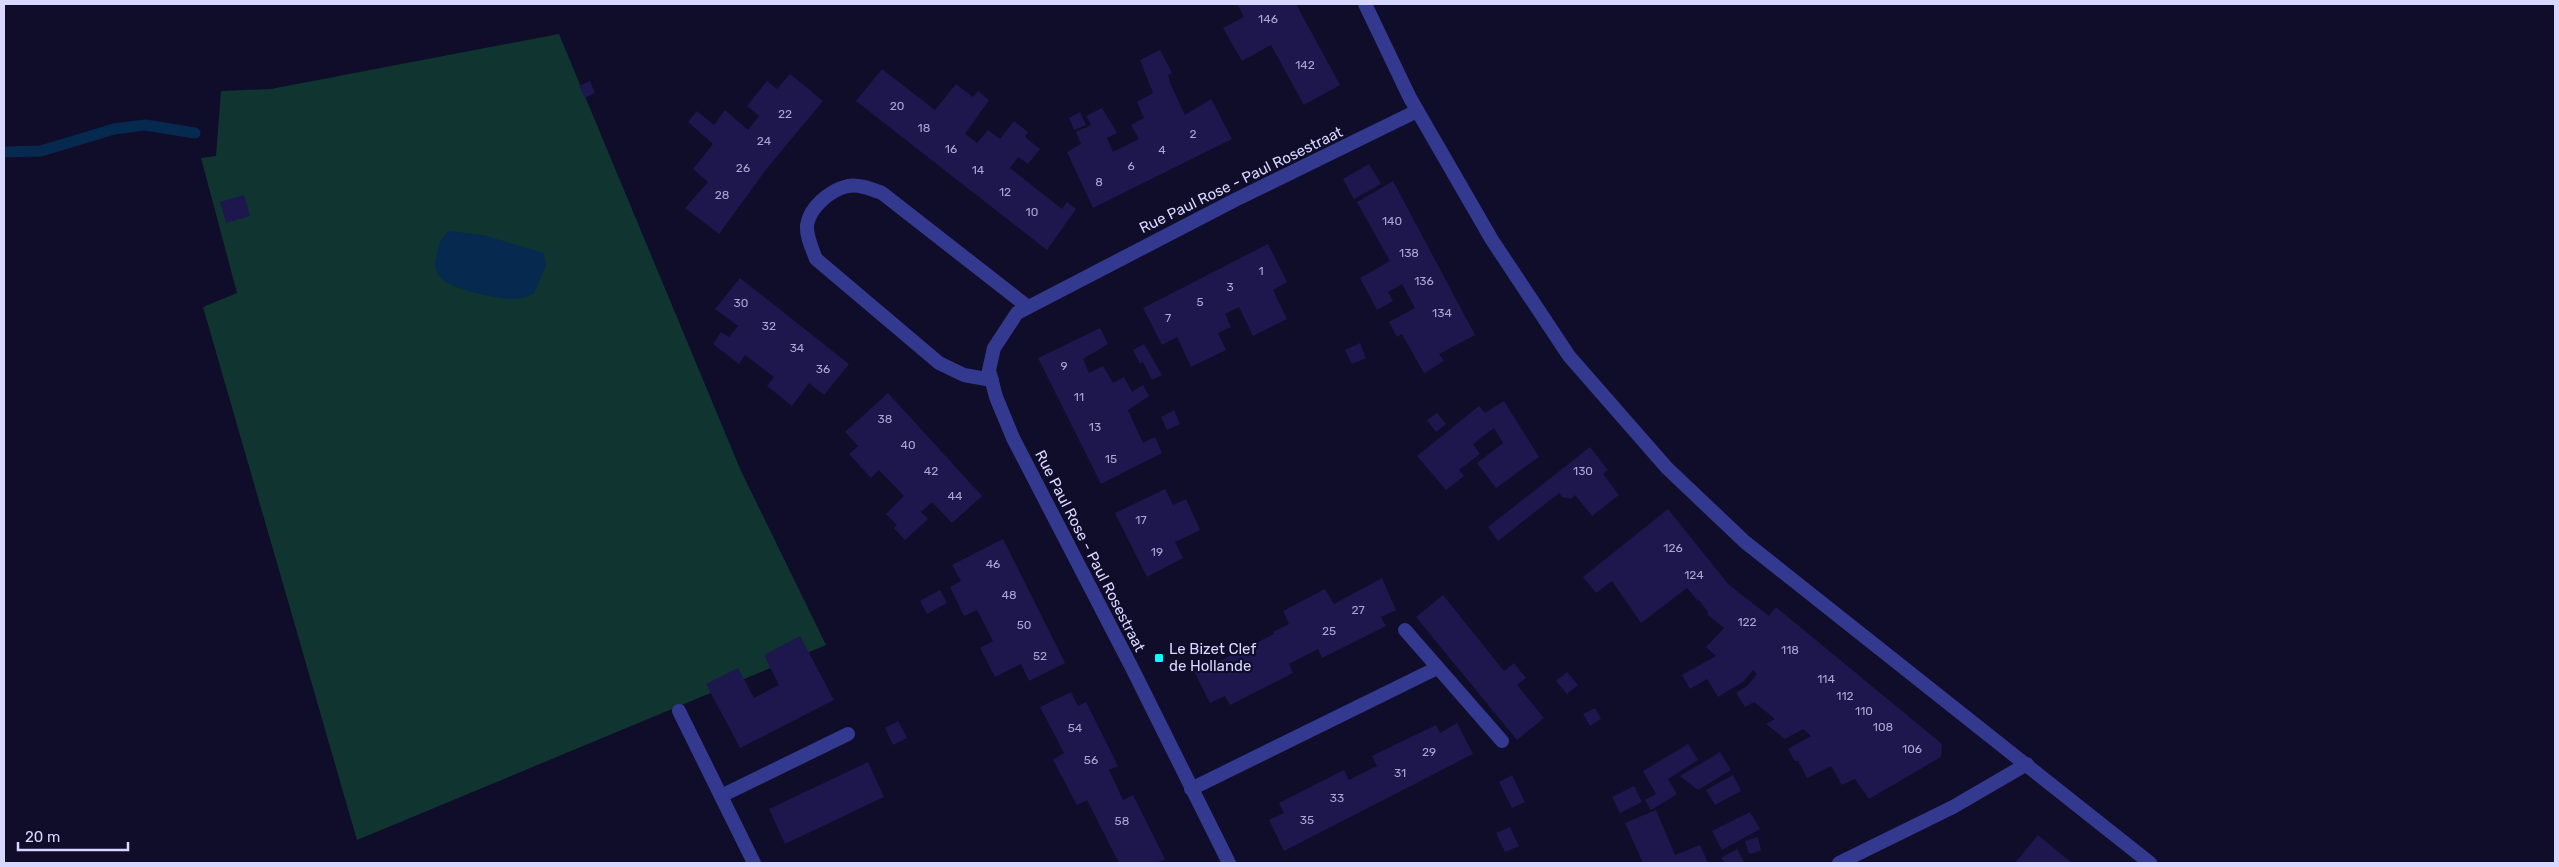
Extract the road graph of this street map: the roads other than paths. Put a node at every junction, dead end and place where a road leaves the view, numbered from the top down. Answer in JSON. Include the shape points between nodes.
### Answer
{"nodes":[{"id":1,"x":1365,"y":4,"type":"edge"},
{"id":2,"x":1417,"y":111,"type":"junction"},
{"id":3,"x":1028,"y":307,"type":"junction"},
{"id":4,"x":992,"y":380,"type":"junction"},
{"id":5,"x":1405,"y":630,"type":"dead end"},
{"id":6,"x":1437,"y":668,"type":"junction"},
{"id":7,"x":680,"y":711,"type":"dead end"},
{"id":8,"x":848,"y":734,"type":"dead end"},
{"id":9,"x":1502,"y":741,"type":"dead end"},
{"id":10,"x":2026,"y":764,"type":"junction"},
{"id":11,"x":1191,"y":789,"type":"junction"},
{"id":12,"x":721,"y":796,"type":"junction"},
{"id":13,"x":754,"y":863,"type":"edge"},
{"id":14,"x":1229,"y":863,"type":"edge"},
{"id":15,"x":1839,"y":863,"type":"edge"},
{"id":16,"x":2150,"y":863,"type":"edge"}],
"edges":[{"from":1,"to":2,"type":"street"},
{"from":2,"to":3,"type":"street","name":"Rue Paul Rose - Paul Rosestraat"},
{"from":2,"to":10,"type":"street","via":[[1492,240],[1569,356],[1667,468],[1745,542]]},
{"from":3,"to":4,"type":"street","name":"Rue Paul Rose - Paul Rosestraat","via":[[1017,313],[994,348],[990,370]]},
{"from":3,"to":4,"type":"street","via":[[882,193],[847,186],[813,208],[807,226],[816,259],[939,362],[964,375]]},
{"from":4,"to":11,"type":"street","name":"Rue Paul Rose - Paul Rosestraat","via":[[1013,438],[1128,659]]},
{"from":5,"to":6,"type":"street"},
{"from":6,"to":9,"type":"street"},
{"from":6,"to":11,"type":"street"},
{"from":7,"to":12,"type":"street"},
{"from":8,"to":12,"type":"street"},
{"from":10,"to":15,"type":"street","via":[[1953,807]]},
{"from":10,"to":16,"type":"street"},
{"from":11,"to":14,"type":"street","name":"Rue Paul Rose - Paul Rosestraat"},
{"from":12,"to":13,"type":"street"}]}
